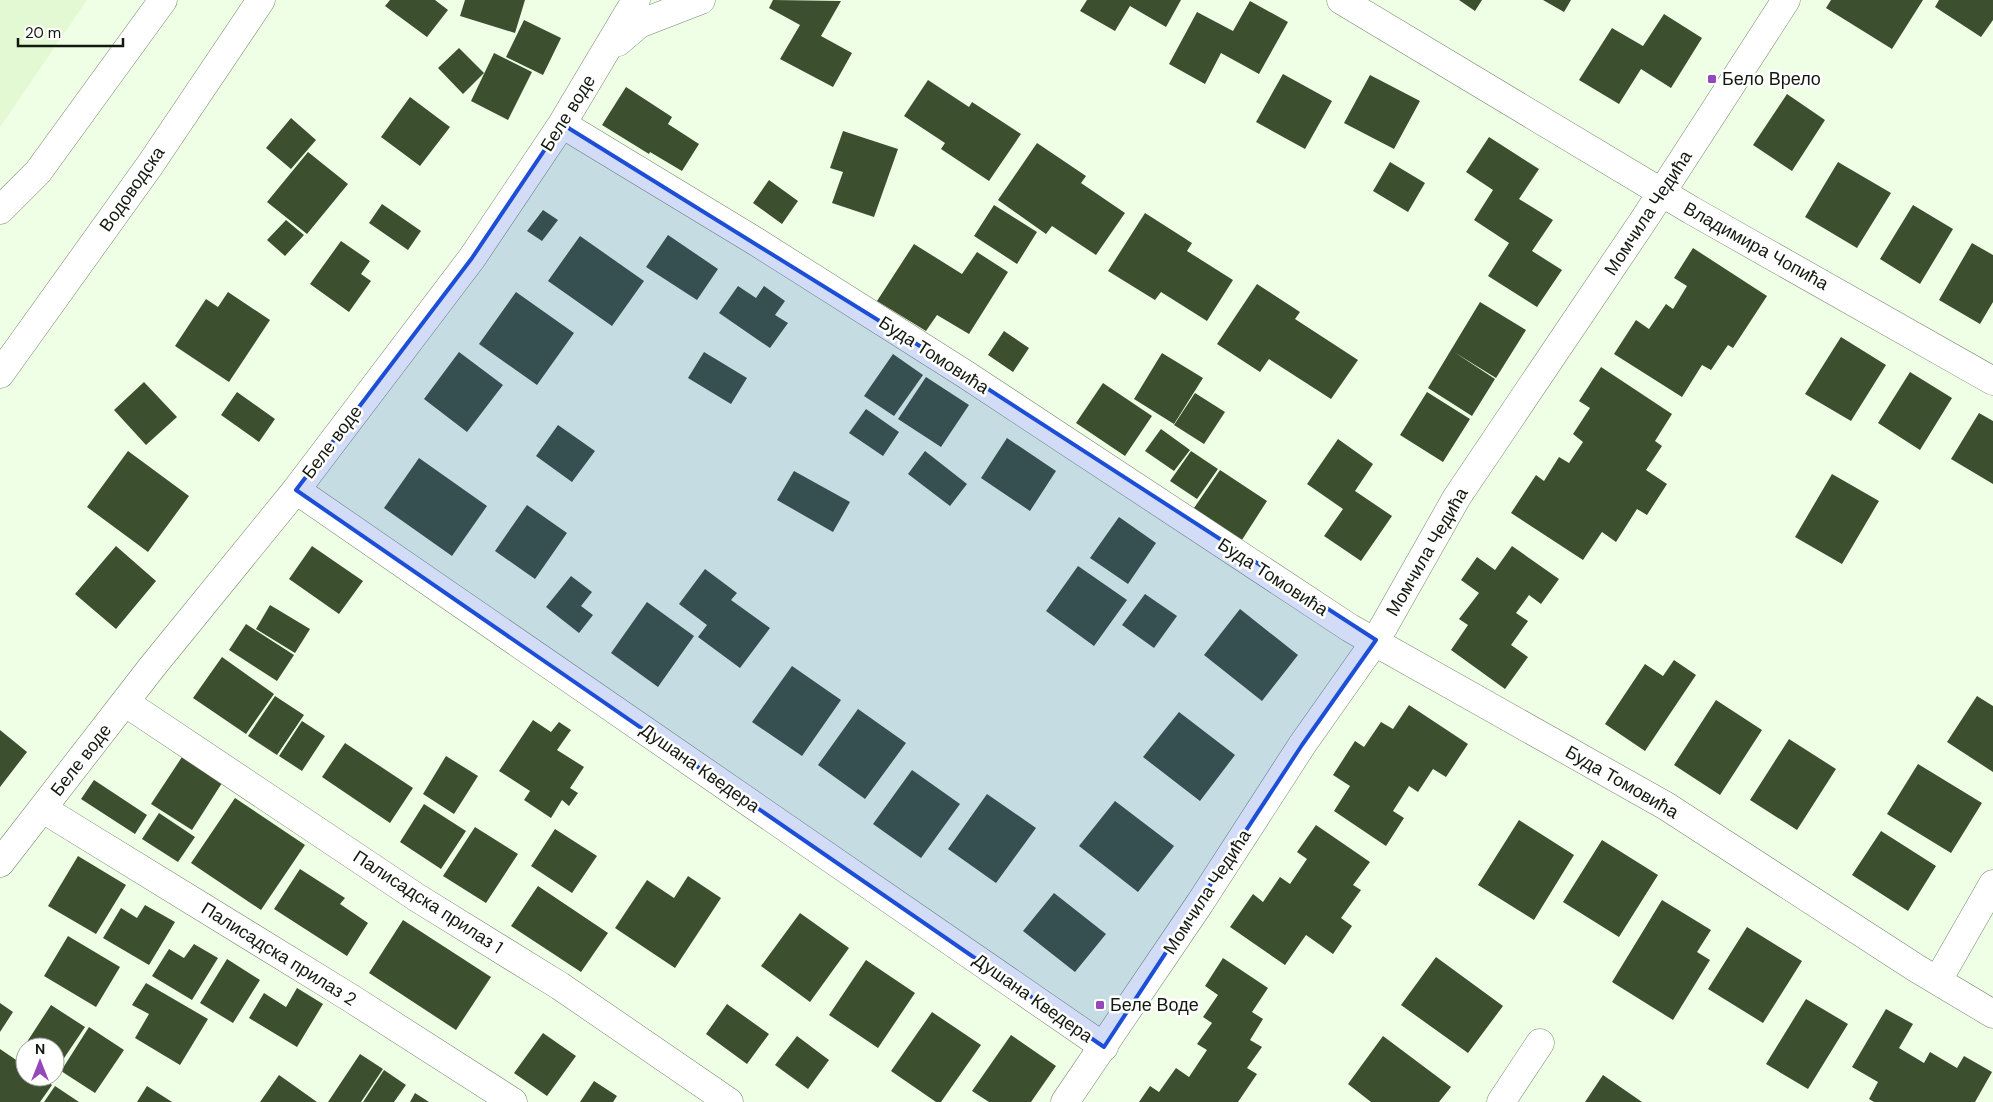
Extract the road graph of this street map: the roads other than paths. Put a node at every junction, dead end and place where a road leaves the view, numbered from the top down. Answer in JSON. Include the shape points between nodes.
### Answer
{"nodes":[{"id":1,"x":163,"y":0,"type":"edge"},
{"id":2,"x":261,"y":0,"type":"edge"},
{"id":3,"x":636,"y":0,"type":"edge"},
{"id":4,"x":701,"y":0,"type":"edge"},
{"id":5,"x":1341,"y":0,"type":"edge"},
{"id":6,"x":1786,"y":0,"type":"edge"},
{"id":7,"x":607,"y":51,"type":"junction"},
{"id":8,"x":562,"y":124,"type":"junction"},
{"id":9,"x":1662,"y":192,"type":"junction"},
{"id":10,"x":0,"y":210,"type":"edge"},
{"id":11,"x":0,"y":374,"type":"edge"},
{"id":12,"x":1993,"y":381,"type":"edge"},
{"id":13,"x":296,"y":490,"type":"junction"},
{"id":14,"x":1376,"y":640,"type":"junction"},
{"id":15,"x":126,"y":702,"type":"junction"},
{"id":16,"x":44,"y":809,"type":"junction"},
{"id":17,"x":0,"y":863,"type":"edge"},
{"id":18,"x":1993,"y":884,"type":"edge"},
{"id":19,"x":1938,"y":980,"type":"junction"},
{"id":20,"x":1993,"y":1014,"type":"edge"},
{"id":21,"x":1540,"y":1042,"type":"dead end"},
{"id":22,"x":1104,"y":1047,"type":"junction"},
{"id":23,"x":513,"y":1102,"type":"edge"},
{"id":24,"x":729,"y":1102,"type":"edge"},
{"id":25,"x":1065,"y":1102,"type":"edge"},
{"id":26,"x":1501,"y":1102,"type":"edge"}],
"edges":[{"from":1,"to":10,"type":"street","via":[[38,172]]},
{"from":2,"to":11,"type":"street","name":"Водоводска","via":[[150,165]]},
{"from":3,"to":7,"type":"street","name":"Беле воде"},
{"from":4,"to":7,"type":"street","via":[[639,24]]},
{"from":5,"to":9,"type":"street","name":"Владимира Чопића"},
{"from":6,"to":9,"type":"street","name":"Момчила Чедића"},
{"from":7,"to":8,"type":"street","name":"Беле воде"},
{"from":8,"to":13,"type":"street","name":"Беле воде","via":[[472,258]]},
{"from":8,"to":14,"type":"street","name":"Буда Томовића","via":[[965,374],[1350,628]]},
{"from":9,"to":12,"type":"street","name":"Владимира Чопића"},
{"from":9,"to":14,"type":"street","name":"Момчила Чедића","via":[[1457,497]]},
{"from":13,"to":15,"type":"street","name":"Беле воде"},
{"from":13,"to":22,"type":"street","name":"Душана Кведера"},
{"from":14,"to":19,"type":"street","name":"Буда Томовића","via":[[1666,806]]},
{"from":14,"to":22,"type":"street","name":"Момчила Чедића","via":[[1302,745]]},
{"from":15,"to":16,"type":"street","name":"Беле воде"},
{"from":15,"to":24,"type":"street","name":"Палисадска прилаз 1","via":[[416,897],[560,986]]},
{"from":16,"to":17,"type":"street","name":"Беле воде"},
{"from":16,"to":23,"type":"street","name":"Палисадска прилаз 2"},
{"from":18,"to":19,"type":"street"},
{"from":19,"to":20,"type":"street","name":"Буда Томовића"},
{"from":21,"to":26,"type":"street"},
{"from":22,"to":25,"type":"street","name":"Момчила Чедића"}]}
